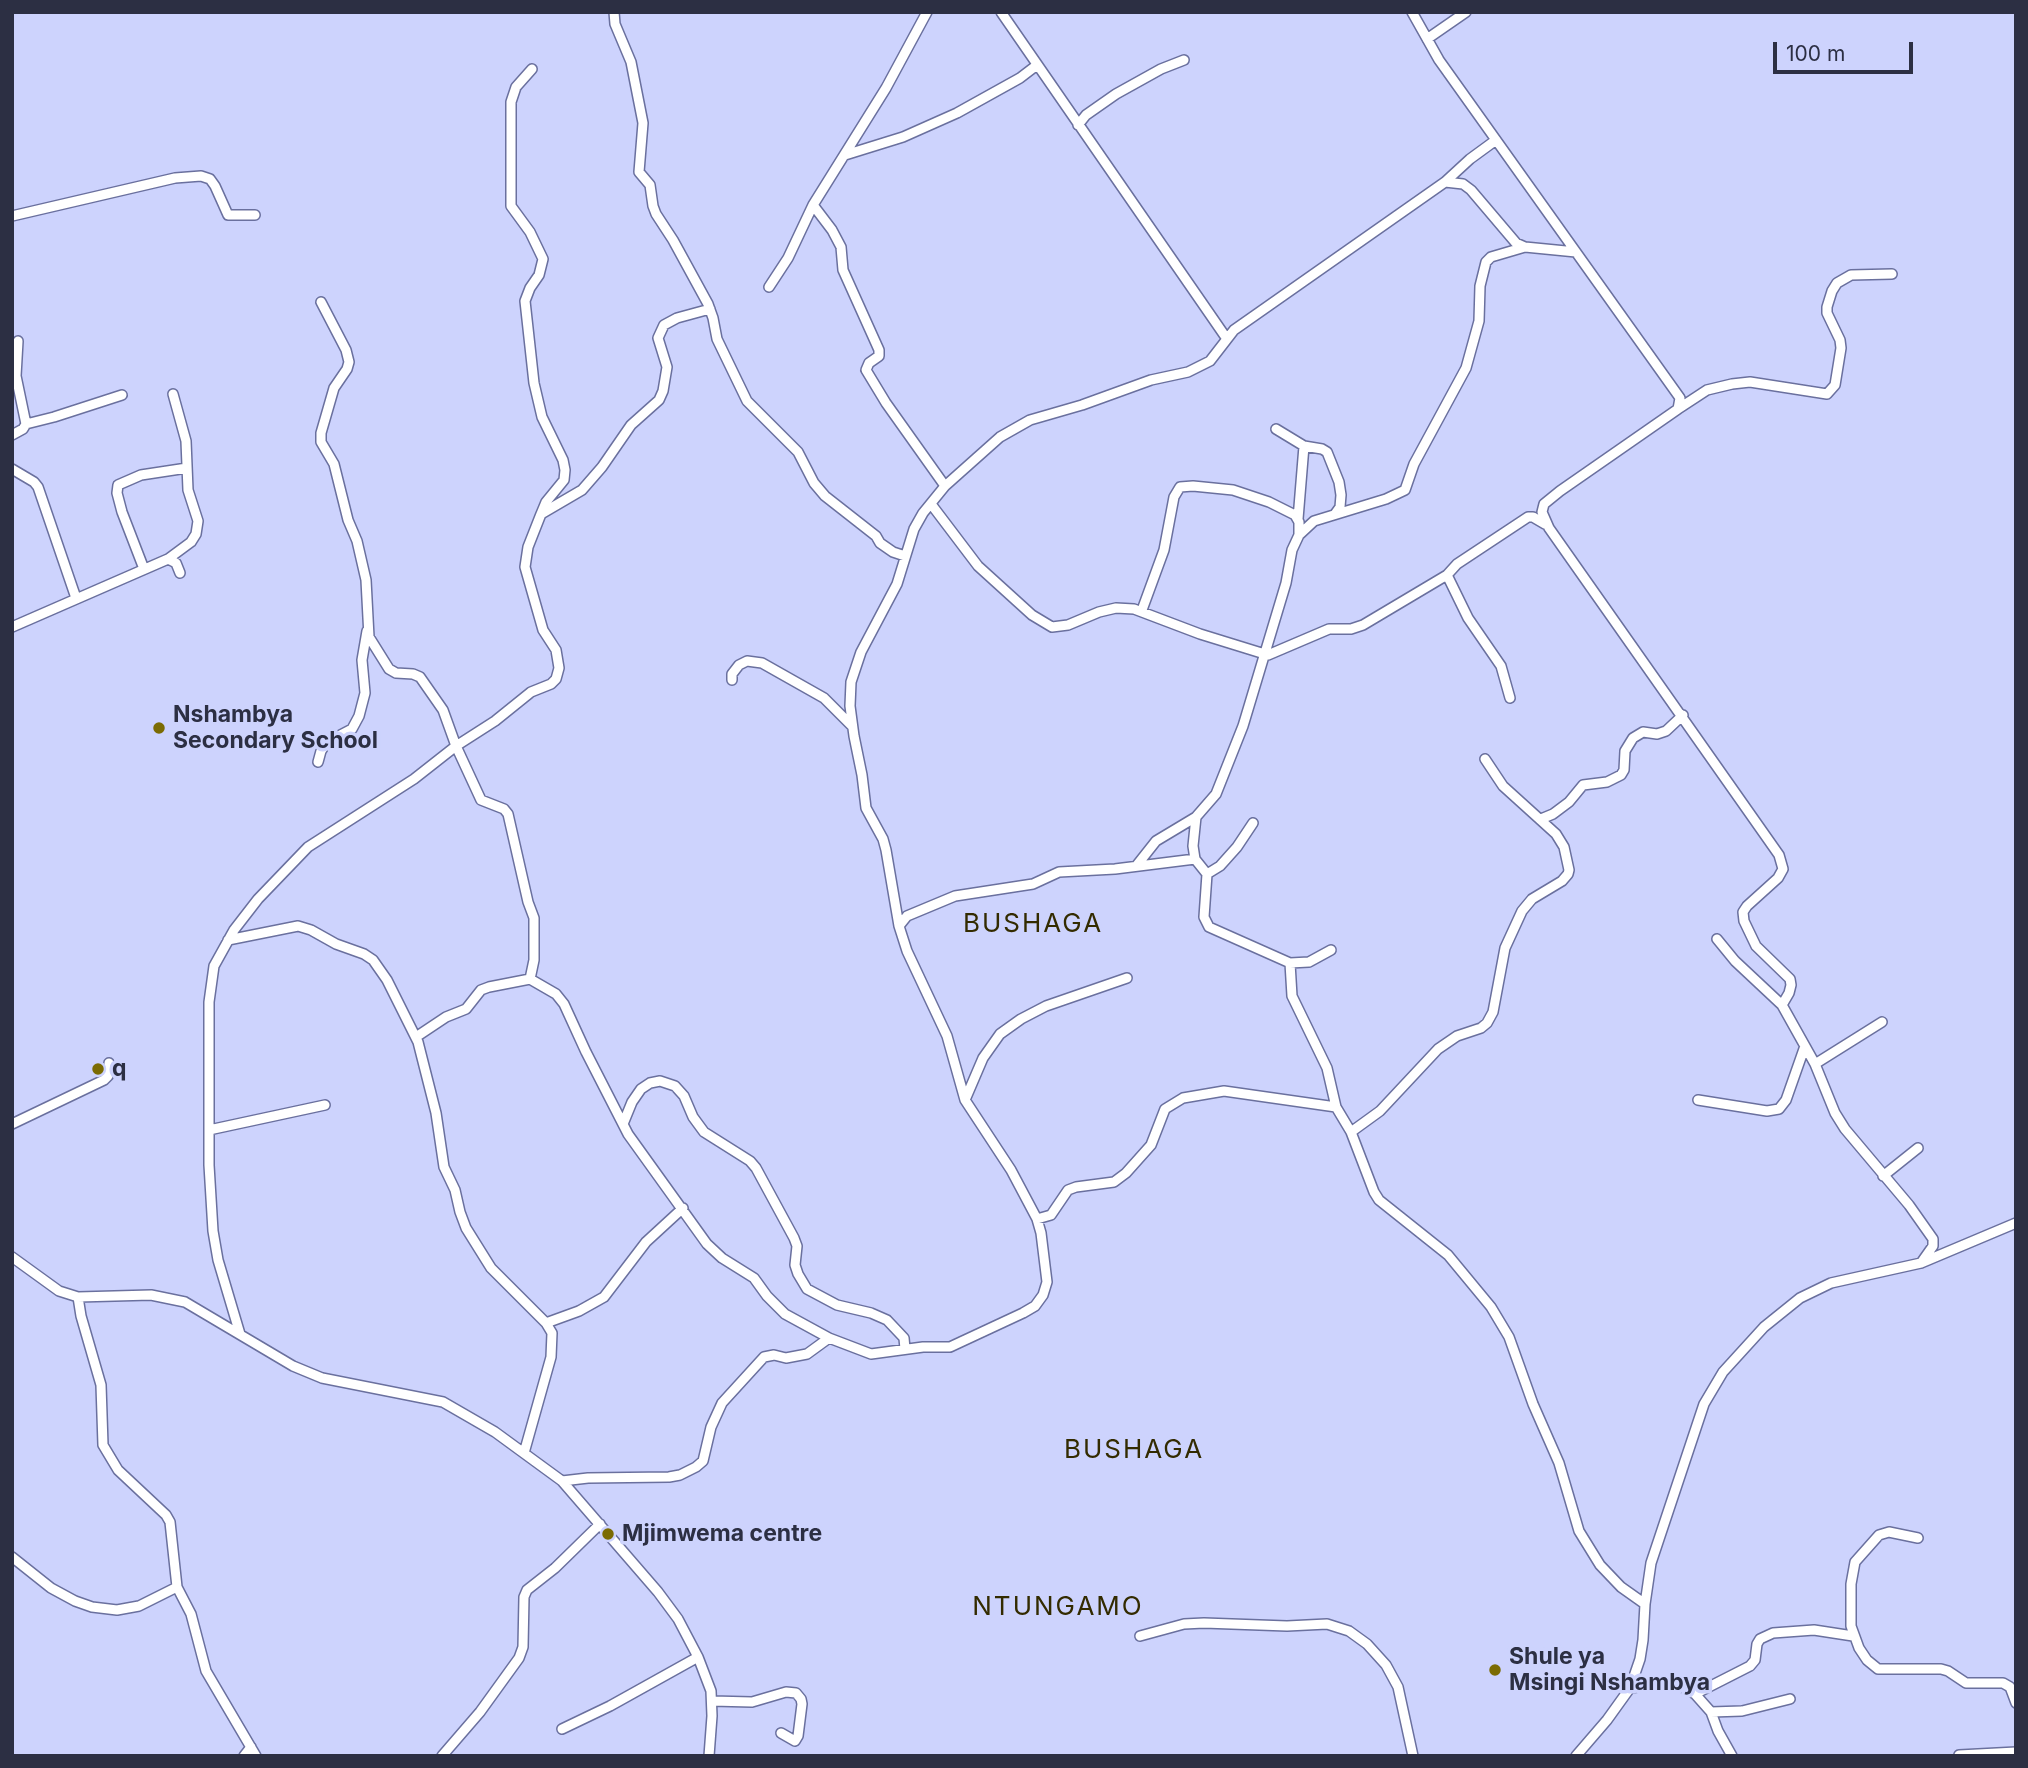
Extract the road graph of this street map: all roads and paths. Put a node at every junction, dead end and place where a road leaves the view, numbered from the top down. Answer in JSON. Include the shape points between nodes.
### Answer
{"nodes":[{"id":1,"x":614,"y":12,"type":"edge"},
{"id":2,"x":927,"y":12,"type":"edge"},
{"id":3,"x":1001,"y":12,"type":"edge"},
{"id":4,"x":1412,"y":12,"type":"edge"},
{"id":5,"x":1466,"y":12,"type":"edge"},
{"id":6,"x":1427,"y":39,"type":"junction"},
{"id":7,"x":1184,"y":60,"type":"dead end"},
{"id":8,"x":1037,"y":65,"type":"junction"},
{"id":9,"x":532,"y":69,"type":"dead end"},
{"id":10,"x":1079,"y":125,"type":"junction"},
{"id":11,"x":1496,"y":140,"type":"junction"},
{"id":12,"x":845,"y":155,"type":"junction"},
{"id":13,"x":1445,"y":182,"type":"junction"},
{"id":14,"x":813,"y":205,"type":"junction"},
{"id":15,"x":255,"y":215,"type":"dead end"},
{"id":16,"x":12,"y":216,"type":"edge"},
{"id":17,"x":1525,"y":247,"type":"junction"},
{"id":18,"x":1576,"y":252,"type":"junction"},
{"id":19,"x":1892,"y":274,"type":"dead end"},
{"id":20,"x":769,"y":286,"type":"dead end"},
{"id":21,"x":321,"y":302,"type":"dead end"},
{"id":22,"x":710,"y":309,"type":"junction"},
{"id":23,"x":1227,"y":339,"type":"junction"},
{"id":24,"x":18,"y":341,"type":"dead end"},
{"id":25,"x":173,"y":394,"type":"dead end"},
{"id":26,"x":122,"y":395,"type":"dead end"},
{"id":27,"x":1678,"y":408,"type":"junction"},
{"id":28,"x":26,"y":424,"type":"junction"},
{"id":29,"x":1276,"y":429,"type":"dead end"},
{"id":30,"x":12,"y":435,"type":"edge"},
{"id":31,"x":1304,"y":446,"type":"junction"},
{"id":32,"x":187,"y":468,"type":"junction"},
{"id":33,"x":12,"y":469,"type":"edge"},
{"id":34,"x":945,"y":486,"type":"junction"},
{"id":35,"x":931,"y":504,"type":"junction"},
{"id":36,"x":541,"y":514,"type":"junction"},
{"id":37,"x":1335,"y":514,"type":"junction"},
{"id":38,"x":1298,"y":519,"type":"junction"},
{"id":39,"x":1549,"y":528,"type":"junction"},
{"id":40,"x":1299,"y":535,"type":"junction"},
{"id":41,"x":905,"y":556,"type":"junction"},
{"id":42,"x":168,"y":559,"type":"junction"},
{"id":43,"x":144,"y":569,"type":"junction"},
{"id":44,"x":180,"y":573,"type":"dead end"},
{"id":45,"x":1447,"y":575,"type":"junction"},
{"id":46,"x":76,"y":598,"type":"junction"},
{"id":47,"x":1142,"y":610,"type":"junction"},
{"id":48,"x":14,"y":623,"type":"edge"},
{"id":49,"x":368,"y":629,"type":"junction"},
{"id":50,"x":1264,"y":654,"type":"junction"},
{"id":51,"x":732,"y":680,"type":"dead end"},
{"id":52,"x":1510,"y":698,"type":"dead end"},
{"id":53,"x":1683,"y":716,"type":"junction"},
{"id":54,"x":852,"y":726,"type":"junction"},
{"id":55,"x":456,"y":746,"type":"junction"},
{"id":56,"x":1485,"y":759,"type":"dead end"},
{"id":57,"x":318,"y":762,"type":"dead end"},
{"id":58,"x":1196,"y":817,"type":"junction"},
{"id":59,"x":1541,"y":819,"type":"junction"},
{"id":60,"x":1254,"y":822,"type":"dead end"},
{"id":61,"x":1195,"y":859,"type":"junction"},
{"id":62,"x":1137,"y":865,"type":"junction"},
{"id":63,"x":1207,"y":874,"type":"junction"},
{"id":64,"x":899,"y":926,"type":"junction"},
{"id":65,"x":1717,"y":939,"type":"dead end"},
{"id":66,"x":228,"y":940,"type":"junction"},
{"id":67,"x":1331,"y":950,"type":"dead end"},
{"id":68,"x":1290,"y":963,"type":"junction"},
{"id":69,"x":1127,"y":978,"type":"dead end"},
{"id":70,"x":530,"y":979,"type":"junction"},
{"id":71,"x":1782,"y":1004,"type":"junction"},
{"id":72,"x":1882,"y":1022,"type":"dead end"},
{"id":73,"x":416,"y":1037,"type":"junction"},
{"id":74,"x":1805,"y":1046,"type":"junction"},
{"id":75,"x":109,"y":1063,"type":"dead end"},
{"id":76,"x":1815,"y":1064,"type":"junction"},
{"id":77,"x":965,"y":1100,"type":"junction"},
{"id":78,"x":1698,"y":1100,"type":"dead end"},
{"id":79,"x":325,"y":1105,"type":"dead end"},
{"id":80,"x":1335,"y":1107,"type":"junction"},
{"id":81,"x":12,"y":1124,"type":"edge"},
{"id":82,"x":623,"y":1125,"type":"junction"},
{"id":83,"x":209,"y":1130,"type":"junction"},
{"id":84,"x":1351,"y":1132,"type":"junction"},
{"id":85,"x":1918,"y":1148,"type":"dead end"},
{"id":86,"x":1884,"y":1175,"type":"junction"},
{"id":87,"x":683,"y":1208,"type":"junction"},
{"id":88,"x":1038,"y":1219,"type":"junction"},
{"id":89,"x":2016,"y":1223,"type":"edge"},
{"id":90,"x":12,"y":1257,"type":"edge"},
{"id":91,"x":1921,"y":1263,"type":"junction"},
{"id":92,"x":78,"y":1297,"type":"junction"},
{"id":93,"x":546,"y":1324,"type":"junction"},
{"id":94,"x":240,"y":1334,"type":"junction"},
{"id":95,"x":829,"y":1338,"type":"junction"},
{"id":96,"x":905,"y":1349,"type":"junction"},
{"id":97,"x":524,"y":1453,"type":"junction"},
{"id":98,"x":562,"y":1481,"type":"junction"},
{"id":99,"x":600,"y":1524,"type":"junction"},
{"id":100,"x":1918,"y":1538,"type":"dead end"},
{"id":101,"x":12,"y":1557,"type":"edge"},
{"id":102,"x":177,"y":1587,"type":"junction"},
{"id":103,"x":1645,"y":1604,"type":"junction"},
{"id":104,"x":1140,"y":1636,"type":"dead end"},
{"id":105,"x":1853,"y":1636,"type":"junction"},
{"id":106,"x":698,"y":1657,"type":"junction"},
{"id":107,"x":1630,"y":1688,"type":"junction"},
{"id":108,"x":1695,"y":1694,"type":"junction"},
{"id":109,"x":1790,"y":1699,"type":"dead end"},
{"id":110,"x":712,"y":1701,"type":"junction"},
{"id":111,"x":2016,"y":1703,"type":"edge"},
{"id":112,"x":1711,"y":1712,"type":"junction"},
{"id":113,"x":562,"y":1729,"type":"dead end"},
{"id":114,"x":781,"y":1733,"type":"dead end"},
{"id":115,"x":251,"y":1747,"type":"junction"},
{"id":116,"x":2016,"y":1752,"type":"edge"},
{"id":117,"x":1959,"y":1755,"type":"edge"},
{"id":118,"x":244,"y":1756,"type":"edge"},
{"id":119,"x":256,"y":1756,"type":"edge"},
{"id":120,"x":442,"y":1756,"type":"edge"},
{"id":121,"x":709,"y":1756,"type":"edge"},
{"id":122,"x":1413,"y":1756,"type":"edge"},
{"id":123,"x":1576,"y":1756,"type":"edge"},
{"id":124,"x":1732,"y":1756,"type":"edge"}],
"edges":[{"from":1,"to":22,"type":"street","via":[[631,62],[644,130],[639,172],[650,185],[656,214]]},
{"from":2,"to":12,"type":"street"},
{"from":3,"to":8,"type":"street"},
{"from":4,"to":6,"type":"street"},
{"from":5,"to":6,"type":"street"},
{"from":6,"to":11,"type":"street"},
{"from":7,"to":10,"type":"street","via":[[1116,94]]},
{"from":8,"to":10,"type":"street"},
{"from":8,"to":12,"type":"street","via":[[957,114]]},
{"from":9,"to":36,"type":"street","via":[[511,102],[511,197],[543,259],[525,302],[542,417],[565,470],[564,480]]},
{"from":10,"to":23,"type":"street"},
{"from":11,"to":13,"type":"street"},
{"from":11,"to":18,"type":"street"},
{"from":12,"to":14,"type":"street"},
{"from":13,"to":17,"type":"street","via":[[1471,190],[1516,243]]},
{"from":13,"to":23,"type":"street","via":[[1255,314]]},
{"from":14,"to":20,"type":"street"},
{"from":14,"to":34,"type":"street","via":[[841,247],[843,270],[879,349],[879,356],[866,370]]},
{"from":15,"to":16,"type":"street","via":[[228,215],[210,179],[190,176]]},
{"from":17,"to":18,"type":"street"},
{"from":17,"to":37,"type":"street","via":[[1486,262],[1479,321],[1466,368],[1414,464],[1405,490]]},
{"from":18,"to":27,"type":"street","via":[[1680,398]]},
{"from":19,"to":27,"type":"street","via":[[1850,275],[1832,291],[1827,313],[1841,348],[1835,385],[1827,394],[1732,384],[1707,390]]},
{"from":21,"to":49,"type":"street","via":[[349,362],[334,388],[321,442],[334,464],[357,541],[366,580]]},
{"from":22,"to":36,"type":"street","via":[[664,325],[658,338],[667,367],[659,400],[631,425],[582,490]]},
{"from":22,"to":41,"type":"street","via":[[717,339],[747,401],[798,452],[825,496],[893,552]]},
{"from":23,"to":34,"type":"street","via":[[1210,360],[1188,372],[1016,426]]},
{"from":24,"to":28,"type":"street","via":[[16,376]]},
{"from":25,"to":32,"type":"street","via":[[186,442]]},
{"from":26,"to":28,"type":"street"},
{"from":27,"to":39,"type":"street","via":[[1544,504],[1542,512]]},
{"from":28,"to":30,"type":"street"},
{"from":29,"to":31,"type":"street"},
{"from":31,"to":37,"type":"street","via":[[1322,449],[1331,459],[1341,495]]},
{"from":31,"to":38,"type":"street"},
{"from":32,"to":42,"type":"street","via":[[187,490],[198,528],[191,542]]},
{"from":32,"to":43,"type":"street","via":[[141,475],[118,485],[122,512]]},
{"from":33,"to":46,"type":"street","via":[[38,487]]},
{"from":34,"to":35,"type":"street"},
{"from":35,"to":41,"type":"street"},
{"from":35,"to":47,"type":"street","via":[[978,566],[1045,625],[1059,627],[1116,608]]},
{"from":36,"to":55,"type":"street","via":[[525,567],[543,630],[559,659],[556,679]]},
{"from":37,"to":40,"type":"street","via":[[1314,521]]},
{"from":38,"to":40,"type":"street"},
{"from":38,"to":47,"type":"street","via":[[1287,510],[1233,490],[1180,487]]},
{"from":39,"to":45,"type":"street","via":[[1528,517]]},
{"from":39,"to":53,"type":"street"},
{"from":40,"to":50,"type":"street"},
{"from":41,"to":54,"type":"street","via":[[897,584],[861,652],[851,682]]},
{"from":42,"to":43,"type":"street"},
{"from":42,"to":44,"type":"street"},
{"from":43,"to":46,"type":"street"},
{"from":45,"to":50,"type":"street","via":[[1363,625],[1329,629]]},
{"from":45,"to":52,"type":"street","via":[[1468,618],[1501,666]]},
{"from":46,"to":48,"type":"street"},
{"from":47,"to":50,"type":"street"},
{"from":49,"to":55,"type":"street","via":[[389,669],[420,677],[443,710]]},
{"from":49,"to":57,"type":"street","via":[[362,660],[365,693],[359,716],[352,729],[327,742]]},
{"from":50,"to":58,"type":"street","via":[[1216,794]]},
{"from":51,"to":54,"type":"street","via":[[739,665],[762,663],[824,698]]},
{"from":53,"to":59,"type":"street","via":[[1666,731],[1643,732],[1633,738],[1620,775],[1583,785],[1569,802]]},
{"from":53,"to":71,"type":"street","via":[[1783,862],[1778,878],[1744,912],[1756,946],[1790,979]]},
{"from":54,"to":64,"type":"street","via":[[863,797],[883,839]]},
{"from":55,"to":66,"type":"street","via":[[308,848],[258,899]]},
{"from":55,"to":70,"type":"street","via":[[481,800],[504,808],[510,820],[534,918]]},
{"from":56,"to":59,"type":"street","via":[[1503,786]]},
{"from":58,"to":61,"type":"street","via":[[1192,837]]},
{"from":58,"to":62,"type":"street","via":[[1156,842]]},
{"from":59,"to":84,"type":"street","via":[[1560,841],[1569,870],[1562,881],[1522,911],[1505,948],[1493,1012],[1481,1028],[1438,1049],[1380,1111]]},
{"from":60,"to":63,"type":"street","via":[[1220,866]]},
{"from":61,"to":62,"type":"street"},
{"from":61,"to":63,"type":"street"},
{"from":62,"to":64,"type":"street","via":[[1059,872],[1033,884],[955,896],[907,916]]},
{"from":63,"to":68,"type":"street","via":[[1204,917],[1209,928]]},
{"from":64,"to":77,"type":"street","via":[[944,1028]]},
{"from":65,"to":71,"type":"street"},
{"from":66,"to":73,"type":"street","via":[[298,926],[364,954],[387,980]]},
{"from":66,"to":83,"type":"street","via":[[214,966],[211,984]]},
{"from":67,"to":68,"type":"street","via":[[1309,962]]},
{"from":68,"to":80,"type":"street","via":[[1292,996],[1327,1068]]},
{"from":69,"to":77,"type":"street","via":[[1046,1006],[1000,1034],[983,1058]]},
{"from":70,"to":73,"type":"street","via":[[485,988],[466,1009]]},
{"from":70,"to":82,"type":"street","via":[[556,993],[564,1004]]},
{"from":71,"to":74,"type":"street"},
{"from":72,"to":76,"type":"street"},
{"from":73,"to":93,"type":"street","via":[[436,1113],[444,1167],[466,1228],[491,1268]]},
{"from":74,"to":76,"type":"street"},
{"from":74,"to":78,"type":"street","via":[[1779,1109]]},
{"from":75,"to":81,"type":"street","via":[[104,1080]]},
{"from":76,"to":86,"type":"street","via":[[1845,1129]]},
{"from":77,"to":88,"type":"street"},
{"from":79,"to":83,"type":"street"},
{"from":80,"to":84,"type":"street"},
{"from":80,"to":88,"type":"street","via":[[1224,1091],[1183,1098],[1165,1109],[1151,1145],[1126,1173],[1114,1182],[1068,1190],[1051,1216]]},
{"from":82,"to":87,"type":"street"},
{"from":82,"to":96,"type":"street","via":[[641,1089],[660,1081],[675,1086],[704,1132],[756,1168],[797,1245],[795,1265],[807,1289],[837,1305],[887,1320],[904,1338]]},
{"from":83,"to":94,"type":"street","via":[[213,1231]]},
{"from":84,"to":103,"type":"street","via":[[1379,1200],[1448,1255],[1491,1307],[1509,1337],[1548,1434],[1579,1531],[1600,1564]]},
{"from":85,"to":86,"type":"street"},
{"from":86,"to":91,"type":"street","via":[[1933,1239]]},
{"from":87,"to":93,"type":"street","via":[[646,1242],[604,1297]]},
{"from":87,"to":95,"type":"street","via":[[714,1252],[754,1278],[785,1314]]},
{"from":88,"to":96,"type":"street","via":[[1047,1282],[1035,1306],[950,1347]]},
{"from":89,"to":91,"type":"street"},
{"from":90,"to":92,"type":"street","via":[[59,1291]]},
{"from":91,"to":103,"type":"street","via":[[1831,1283],[1800,1298],[1764,1327],[1723,1372],[1704,1404],[1651,1563]]},
{"from":92,"to":94,"type":"street","via":[[170,1298]]},
{"from":92,"to":102,"type":"street","via":[[101,1385],[103,1445],[118,1470],[170,1522]]},
{"from":93,"to":97,"type":"street","via":[[552,1333],[551,1357]]},
{"from":94,"to":97,"type":"street","via":[[321,1378],[443,1402]]},
{"from":95,"to":96,"type":"street","via":[[871,1354]]},
{"from":95,"to":98,"type":"street","via":[[807,1353],[764,1357],[722,1403],[703,1461],[687,1471],[669,1476]]},
{"from":97,"to":98,"type":"street"},
{"from":98,"to":99,"type":"street"},
{"from":99,"to":106,"type":"street","via":[[678,1619]]},
{"from":99,"to":120,"type":"street","via":[[527,1590],[519,1658]]},
{"from":100,"to":105,"type":"street","via":[[1889,1532],[1878,1535],[1855,1562]]},
{"from":101,"to":102,"type":"street","via":[[51,1588],[92,1607],[117,1610],[139,1606]]},
{"from":102,"to":115,"type":"street","via":[[191,1614],[206,1671]]},
{"from":103,"to":107,"type":"street","via":[[1643,1640]]},
{"from":104,"to":122,"type":"street","via":[[1204,1623],[1327,1624],[1349,1631],[1386,1665],[1398,1687]]},
{"from":105,"to":108,"type":"street","via":[[1814,1630],[1773,1633],[1760,1639],[1750,1666]]},
{"from":105,"to":111,"type":"street","via":[[1867,1661],[1878,1669],[1941,1669],[1966,1683],[2003,1683],[2010,1687]]},
{"from":106,"to":110,"type":"street"},
{"from":106,"to":113,"type":"street"},
{"from":107,"to":108,"type":"street","via":[[1666,1683]]},
{"from":107,"to":123,"type":"street"},
{"from":108,"to":112,"type":"street"},
{"from":109,"to":112,"type":"street","via":[[1742,1711]]},
{"from":110,"to":114,"type":"street","via":[[752,1702],[796,1693],[802,1704],[798,1736],[795,1741]]},
{"from":110,"to":121,"type":"street"},
{"from":112,"to":124,"type":"street"},
{"from":115,"to":118,"type":"street"},
{"from":115,"to":119,"type":"street"},
{"from":116,"to":117,"type":"street"}]}
